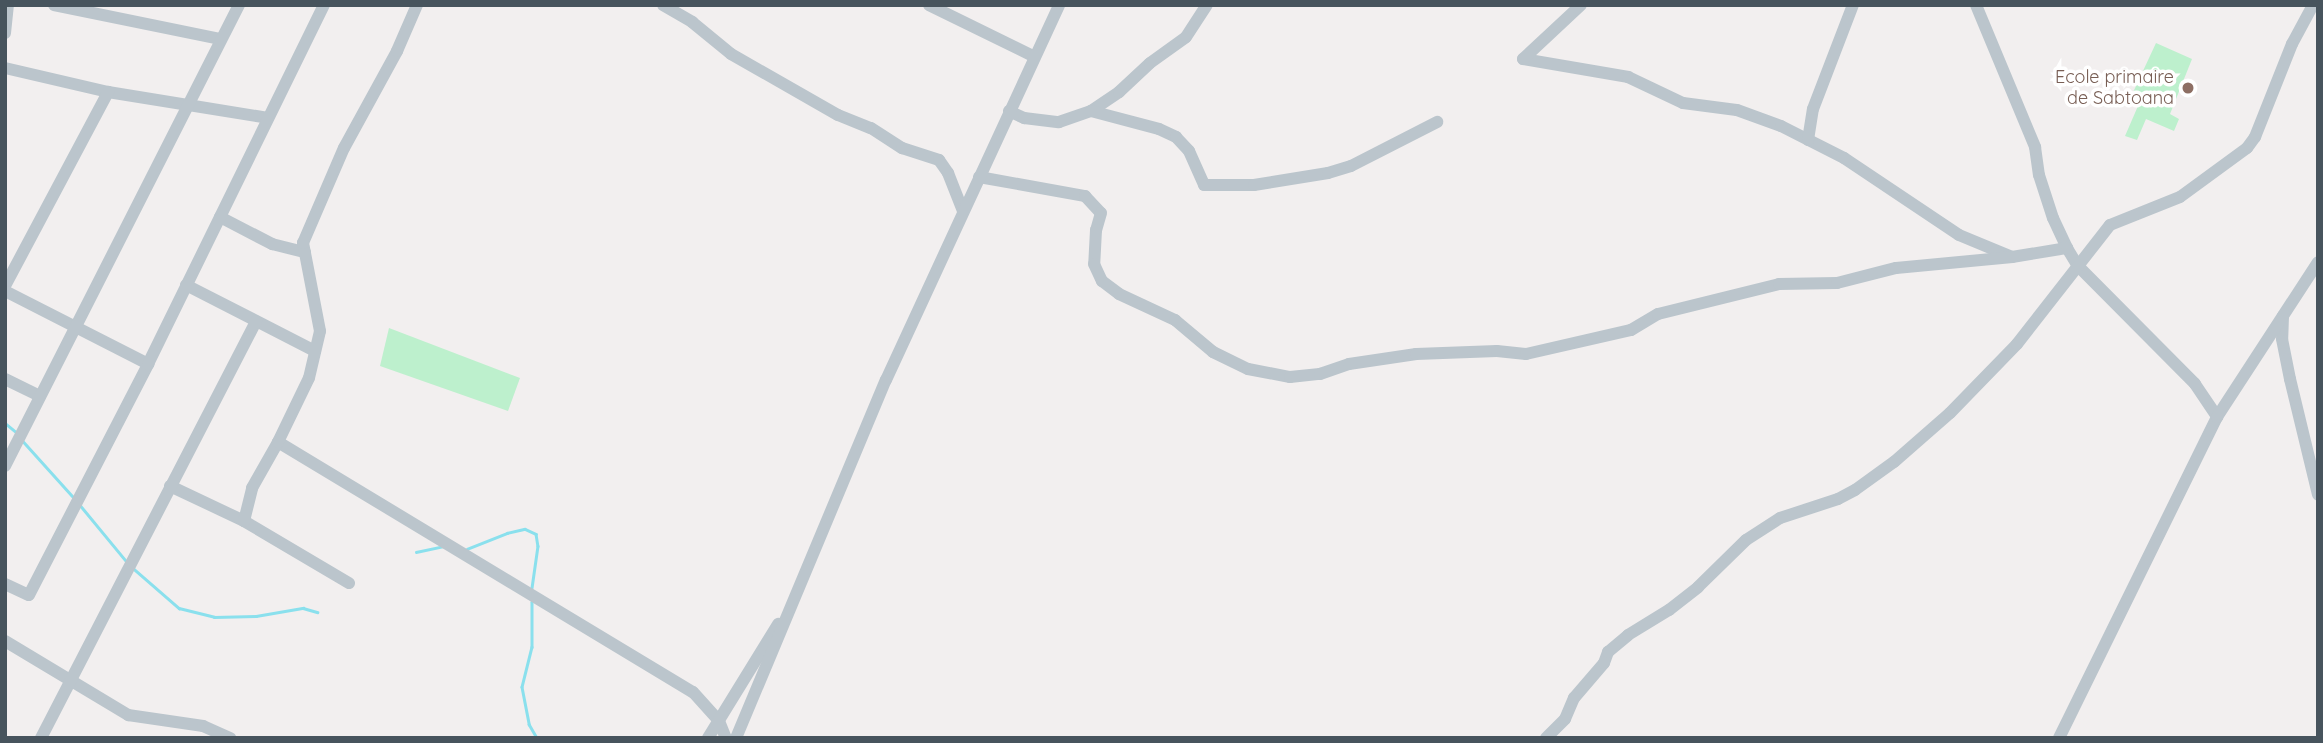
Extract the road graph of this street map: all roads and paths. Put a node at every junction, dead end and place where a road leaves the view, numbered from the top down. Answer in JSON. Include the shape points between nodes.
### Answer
{"nodes":[{"id":1,"x":8,"y":5,"type":"edge"},
{"id":2,"x":54,"y":5,"type":"edge"},
{"id":3,"x":239,"y":5,"type":"edge"},
{"id":4,"x":324,"y":5,"type":"edge"},
{"id":5,"x":417,"y":5,"type":"edge"},
{"id":6,"x":663,"y":5,"type":"edge"},
{"id":7,"x":929,"y":5,"type":"edge"},
{"id":8,"x":1059,"y":5,"type":"edge"},
{"id":9,"x":1207,"y":5,"type":"edge"},
{"id":10,"x":1581,"y":5,"type":"edge"},
{"id":11,"x":1853,"y":5,"type":"edge"},
{"id":12,"x":1976,"y":5,"type":"edge"},
{"id":13,"x":2313,"y":5,"type":"edge"},
{"id":14,"x":5,"y":33,"type":"edge"},
{"id":15,"x":219,"y":39,"type":"junction"},
{"id":16,"x":1033,"y":55,"type":"junction"},
{"id":17,"x":5,"y":68,"type":"edge"},
{"id":18,"x":108,"y":92,"type":"junction"},
{"id":19,"x":187,"y":105,"type":"junction"},
{"id":20,"x":1009,"y":111,"type":"junction"},
{"id":21,"x":1091,"y":111,"type":"junction"},
{"id":22,"x":268,"y":118,"type":"junction"},
{"id":23,"x":1437,"y":122,"type":"dead end"},
{"id":24,"x":1808,"y":140,"type":"junction"},
{"id":25,"x":979,"y":177,"type":"junction"},
{"id":26,"x":963,"y":211,"type":"junction"},
{"id":27,"x":220,"y":216,"type":"junction"},
{"id":28,"x":2067,"y":248,"type":"junction"},
{"id":29,"x":304,"y":252,"type":"junction"},
{"id":30,"x":2012,"y":257,"type":"junction"},
{"id":31,"x":2318,"y":262,"type":"edge"},
{"id":32,"x":2078,"y":265,"type":"junction"},
{"id":33,"x":186,"y":285,"type":"junction"},
{"id":34,"x":5,"y":289,"type":"edge"},
{"id":35,"x":2283,"y":316,"type":"junction"},
{"id":36,"x":256,"y":321,"type":"junction"},
{"id":37,"x":76,"y":325,"type":"junction"},
{"id":38,"x":315,"y":351,"type":"junction"},
{"id":39,"x":148,"y":364,"type":"junction"},
{"id":40,"x":5,"y":379,"type":"edge"},
{"id":41,"x":40,"y":396,"type":"junction"},
{"id":42,"x":2217,"y":417,"type":"junction"},
{"id":43,"x":278,"y":442,"type":"junction"},
{"id":44,"x":5,"y":466,"type":"edge"},
{"id":45,"x":170,"y":486,"type":"junction"},
{"id":46,"x":2317,"y":489,"type":"edge"},
{"id":47,"x":244,"y":521,"type":"junction"},
{"id":48,"x":349,"y":583,"type":"dead end"},
{"id":49,"x":5,"y":584,"type":"edge"},
{"id":50,"x":795,"y":597,"type":"junction"},
{"id":51,"x":5,"y":641,"type":"edge"},
{"id":52,"x":70,"y":681,"type":"junction"},
{"id":53,"x":719,"y":721,"type":"junction"},
{"id":54,"x":41,"y":738,"type":"edge"},
{"id":55,"x":230,"y":738,"type":"edge"},
{"id":56,"x":708,"y":738,"type":"edge"},
{"id":57,"x":726,"y":738,"type":"edge"},
{"id":58,"x":736,"y":738,"type":"edge"},
{"id":59,"x":1546,"y":738,"type":"edge"},
{"id":60,"x":2059,"y":738,"type":"edge"}],
"edges":[{"from":1,"to":14,"type":"street"},
{"from":2,"to":15,"type":"street"},
{"from":3,"to":15,"type":"street"},
{"from":4,"to":22,"type":"street"},
{"from":5,"to":29,"type":"street","via":[[344,148],[303,243]]},
{"from":6,"to":26,"type":"street","via":[[731,54],[845,119],[871,128],[902,148],[939,160]]},
{"from":7,"to":16,"type":"street"},
{"from":8,"to":16,"type":"street"},
{"from":9,"to":21,"type":"street","via":[[1186,37]]},
{"from":10,"to":24,"type":"street","via":[[1522,59],[1628,77],[1683,103],[1737,110]]},
{"from":11,"to":24,"type":"street","via":[[1813,109]]},
{"from":12,"to":28,"type":"street","via":[[2035,147],[2039,175]]},
{"from":13,"to":32,"type":"street","via":[[2247,148],[2180,197],[2110,225]]},
{"from":15,"to":19,"type":"street"},
{"from":16,"to":20,"type":"street"},
{"from":17,"to":18,"type":"street"},
{"from":18,"to":19,"type":"street"},
{"from":18,"to":34,"type":"street"},
{"from":19,"to":22,"type":"street"},
{"from":19,"to":37,"type":"street"},
{"from":20,"to":21,"type":"street","via":[[1024,118],[1059,122]]},
{"from":20,"to":25,"type":"street"},
{"from":21,"to":23,"type":"street","via":[[1176,137],[1189,152],[1204,185],[1254,185],[1328,173]]},
{"from":22,"to":27,"type":"street"},
{"from":24,"to":30,"type":"street","via":[[1844,158],[1959,235]]},
{"from":25,"to":26,"type":"street"},
{"from":25,"to":30,"type":"street","via":[[1085,196],[1101,213],[1094,264],[1102,281],[1174,320],[1213,352],[1248,369],[1290,377],[1416,354],[1526,354],[1631,330],[1658,314],[1779,284],[1837,283],[1896,268]]},
{"from":26,"to":50,"type":"street"},
{"from":27,"to":29,"type":"street","via":[[272,244]]},
{"from":27,"to":33,"type":"street"},
{"from":28,"to":30,"type":"street"},
{"from":28,"to":32,"type":"street"},
{"from":29,"to":38,"type":"street","via":[[320,331]]},
{"from":31,"to":35,"type":"street"},
{"from":32,"to":42,"type":"street","via":[[2195,384]]},
{"from":32,"to":59,"type":"street","via":[[2017,344],[1895,462],[1838,499],[1780,518],[1746,540],[1698,587],[1608,652]]},
{"from":33,"to":36,"type":"street"},
{"from":33,"to":39,"type":"street"},
{"from":34,"to":37,"type":"street"},
{"from":35,"to":42,"type":"street"},
{"from":35,"to":46,"type":"street","via":[[2287,366]]},
{"from":36,"to":38,"type":"street"},
{"from":36,"to":45,"type":"street"},
{"from":37,"to":39,"type":"street"},
{"from":37,"to":41,"type":"street"},
{"from":38,"to":43,"type":"street","via":[[309,377]]},
{"from":39,"to":49,"type":"street","via":[[29,595]]},
{"from":40,"to":41,"type":"street"},
{"from":41,"to":44,"type":"street"},
{"from":42,"to":60,"type":"street"},
{"from":43,"to":47,"type":"street","via":[[252,488]]},
{"from":43,"to":53,"type":"street","via":[[693,692]]},
{"from":45,"to":47,"type":"street"},
{"from":45,"to":52,"type":"street"},
{"from":47,"to":48,"type":"street"},
{"from":50,"to":53,"type":"street"},
{"from":50,"to":58,"type":"street"},
{"from":51,"to":52,"type":"street"},
{"from":52,"to":54,"type":"street"},
{"from":52,"to":55,"type":"street","via":[[128,715],[203,726]]},
{"from":53,"to":56,"type":"street"},
{"from":53,"to":57,"type":"street"}]}
